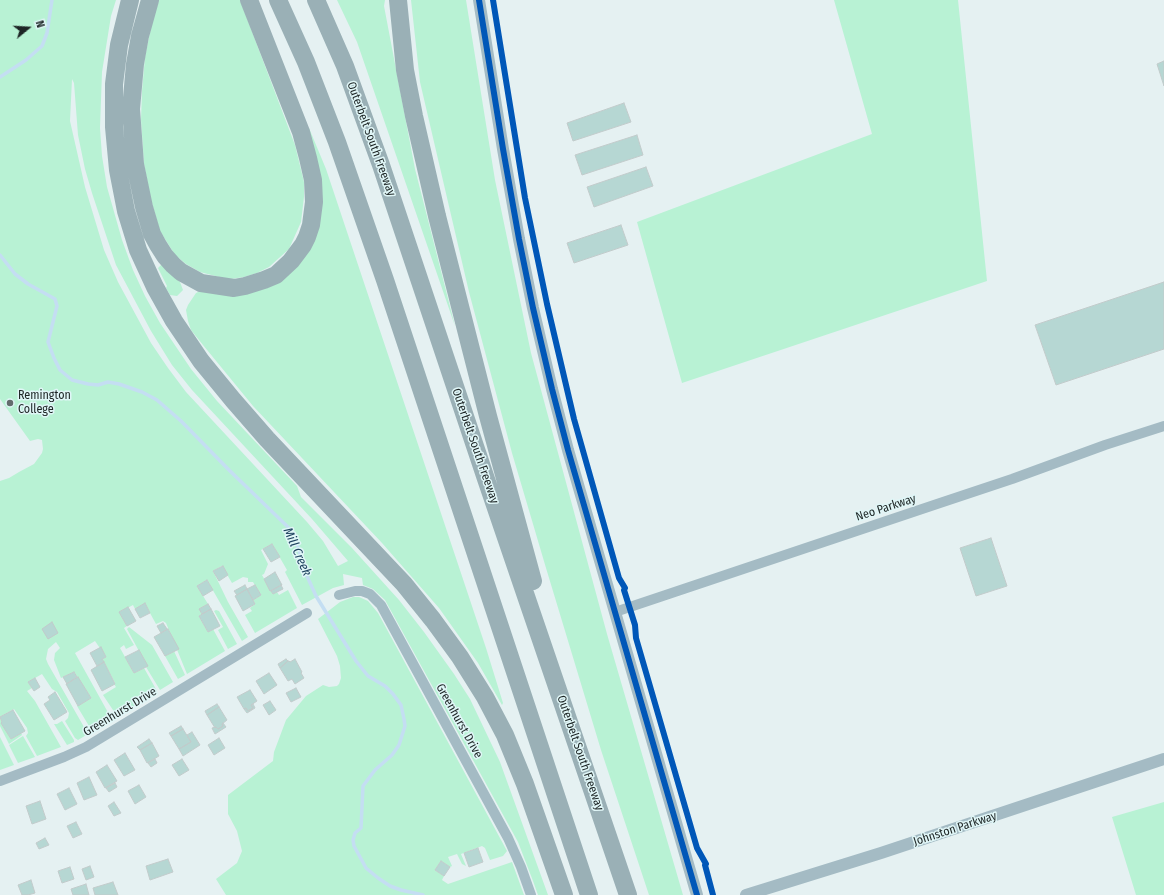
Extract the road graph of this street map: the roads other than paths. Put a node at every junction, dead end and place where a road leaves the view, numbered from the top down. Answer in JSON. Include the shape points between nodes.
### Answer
{"nodes":[{"id":1,"x":130,"y":0,"type":"edge"},
{"id":2,"x":150,"y":0,"type":"edge"},
{"id":3,"x":250,"y":0,"type":"edge"},
{"id":4,"x":278,"y":0,"type":"edge"},
{"id":5,"x":316,"y":0,"type":"edge"},
{"id":6,"x":398,"y":0,"type":"edge"},
{"id":7,"x":479,"y":0,"type":"edge"},
{"id":8,"x":1164,"y":426,"type":"edge"},
{"id":9,"x":339,"y":594,"type":"dead end"},
{"id":10,"x":614,"y":612,"type":"junction"},
{"id":11,"x":307,"y":613,"type":"dead end"},
{"id":12,"x":575,"y":736,"type":"junction"},
{"id":13,"x":1164,"y":760,"type":"edge"},
{"id":14,"x":0,"y":781,"type":"edge"},
{"id":15,"x":531,"y":895,"type":"edge"},
{"id":16,"x":564,"y":895,"type":"edge"},
{"id":17,"x":589,"y":895,"type":"edge"},
{"id":18,"x":628,"y":895,"type":"edge"},
{"id":19,"x":697,"y":895,"type":"edge"},
{"id":20,"x":746,"y":895,"type":"edge"}],
"edges":[{"from":1,"to":16,"type":"highway","via":[[119,45],[114,84],[114,127],[118,170],[126,211],[138,250],[154,287],[197,356],[233,400],[404,584],[460,657],[505,736],[525,784]]},
{"from":2,"to":3,"type":"highway","via":[[135,64],[131,109],[135,164],[146,214],[158,245],[181,272],[201,283],[234,288],[264,280],[291,261],[307,237],[314,202],[313,180],[301,132]]},
{"from":4,"to":17,"type":"highway","via":[[306,62],[337,142],[385,280]]},
{"from":5,"to":12,"type":"highway","name":"Outerbelt South Freeway","via":[[345,66],[381,165]]},
{"from":6,"to":12,"type":"highway","via":[[405,70],[437,216],[488,416]]},
{"from":7,"to":10,"type":"street","via":[[508,180],[534,314],[561,423]]},
{"from":8,"to":10,"type":"street","name":"Neo Parkway","via":[[952,500]]},
{"from":9,"to":15,"type":"street","name":"Greenhurst Drive","via":[[355,591],[370,594],[381,605],[508,838]]},
{"from":10,"to":19,"type":"street"},
{"from":11,"to":14,"type":"street","name":"Greenhurst Drive","via":[[86,747]]},
{"from":12,"to":18,"type":"highway","name":"Outerbelt South Freeway"},
{"from":13,"to":20,"type":"street","name":"Johnston Parkway"}]}
